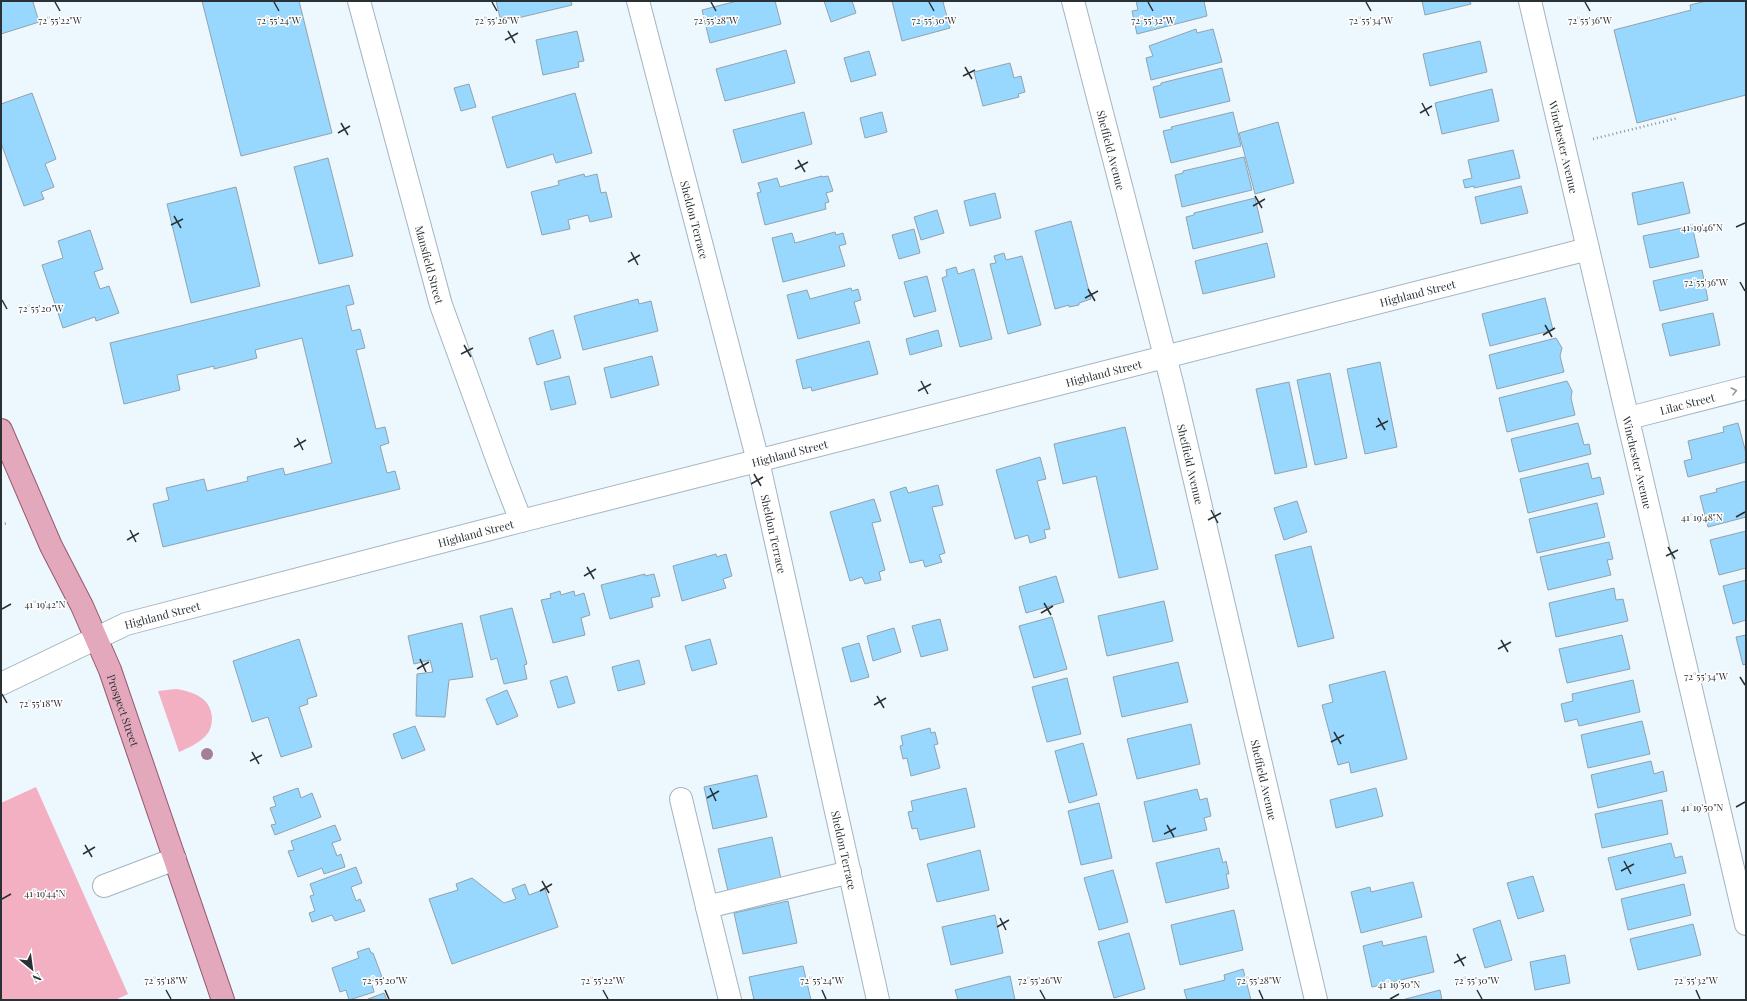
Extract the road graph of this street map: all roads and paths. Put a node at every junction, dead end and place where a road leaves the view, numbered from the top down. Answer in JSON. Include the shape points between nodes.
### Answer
{"nodes":[{"id":1,"x":359,"y":1,"type":"edge"},
{"id":2,"x":638,"y":1,"type":"edge"},
{"id":3,"x":1073,"y":1,"type":"edge"},
{"id":4,"x":1530,"y":1,"type":"edge"},
{"id":5,"x":1678,"y":118,"type":"dead end"},
{"id":6,"x":1593,"y":139,"type":"dead end"},
{"id":7,"x":1588,"y":249,"type":"junction"},
{"id":8,"x":1165,"y":356,"type":"junction"},
{"id":9,"x":1746,"y":388,"type":"edge"},
{"id":10,"x":1629,"y":418,"type":"junction"},
{"id":11,"x":1,"y":430,"type":"edge"},
{"id":12,"x":758,"y":461,"type":"junction"},
{"id":13,"x":521,"y":521,"type":"junction"},
{"id":14,"x":6,"y":523,"type":"dead end"},
{"id":15,"x":1,"y":525,"type":"edge"},
{"id":16,"x":96,"y":639,"type":"junction"},
{"id":17,"x":1,"y":684,"type":"edge"},
{"id":18,"x":680,"y":799,"type":"dead end"},
{"id":19,"x":1738,"y":852,"type":"edge"},
{"id":20,"x":175,"y":859,"type":"junction"},
{"id":21,"x":850,"y":872,"type":"junction"},
{"id":22,"x":104,"y":886,"type":"dead end"},
{"id":23,"x":707,"y":907,"type":"junction"},
{"id":24,"x":1746,"y":924,"type":"edge"},
{"id":25,"x":223,"y":1000,"type":"edge"},
{"id":26,"x":730,"y":1000,"type":"edge"},
{"id":27,"x":878,"y":1000,"type":"edge"},
{"id":28,"x":1316,"y":1000,"type":"edge"}],
"edges":[{"from":1,"to":13,"type":"street","name":"Mansfield Street","via":[[440,305]]},
{"from":2,"to":12,"type":"street","name":"Sheldon Terrace"},
{"from":3,"to":8,"type":"street","name":"Sheffield Avenue"},
{"from":4,"to":7,"type":"street","name":"Winchester Avenue"},
{"from":5,"to":6,"type":"path"},
{"from":7,"to":8,"type":"street","name":"Highland Street"},
{"from":7,"to":10,"type":"street","name":"Winchester Avenue"},
{"from":8,"to":12,"type":"street","name":"Highland Street"},
{"from":8,"to":28,"type":"street","name":"Sheffield Avenue"},
{"from":10,"to":9,"type":"street","name":"Lilac Street","one_way":true},
{"from":10,"to":19,"type":"street","name":"Winchester Avenue"},
{"from":11,"to":16,"type":"main road","name":"Prospect Street","via":[[51,546]]},
{"from":12,"to":13,"type":"street","name":"Highland Street"},
{"from":12,"to":21,"type":"street","name":"Sheldon Terrace"},
{"from":13,"to":16,"type":"street","name":"Highland Street","via":[[126,624]]},
{"from":14,"to":15,"type":"path"},
{"from":16,"to":17,"type":"street","name":"Highland Street"},
{"from":16,"to":20,"type":"main road","name":"Prospect Street","via":[[110,670]]},
{"from":18,"to":23,"type":"street"},
{"from":19,"to":24,"type":"street","name":"Winchester Avenue"},
{"from":20,"to":22,"type":"street"},
{"from":20,"to":25,"type":"main road","name":"Prospect Street"},
{"from":21,"to":23,"type":"street"},
{"from":21,"to":27,"type":"street","name":"Sheldon Terrace"},
{"from":23,"to":26,"type":"street"}]}
